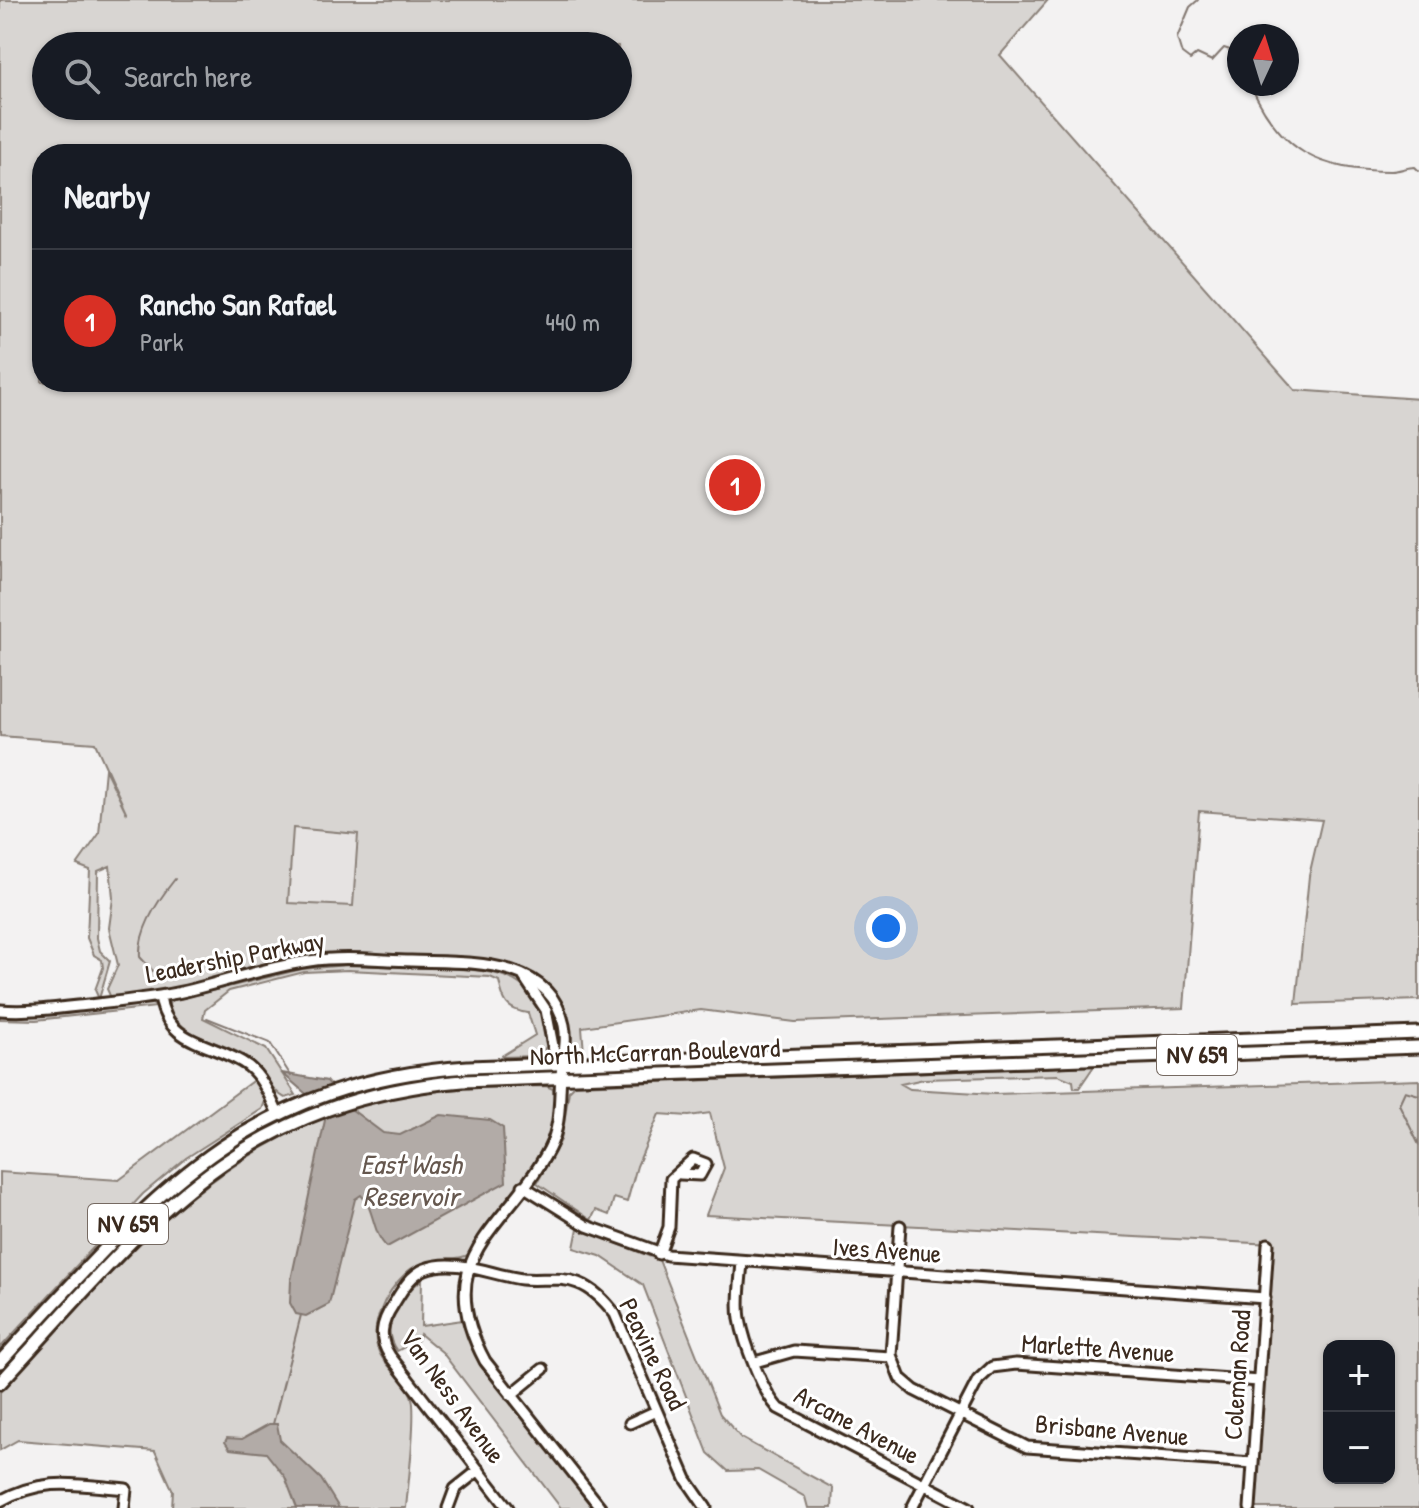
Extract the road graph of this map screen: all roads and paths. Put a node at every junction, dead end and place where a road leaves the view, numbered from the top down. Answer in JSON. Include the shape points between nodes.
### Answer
{"nodes":[{"id":1,"x":160,"y":996,"type":"junction"},
{"id":2,"x":0,"y":1010,"type":"edge"},
{"id":3,"x":1419,"y":1033,"type":"edge"},
{"id":4,"x":1419,"y":1047,"type":"edge"},
{"id":5,"x":979,"y":1049,"type":"junction"},
{"id":6,"x":979,"y":1063,"type":"junction"},
{"id":7,"x":562,"y":1064,"type":"junction"},
{"id":8,"x":561,"y":1078,"type":"junction"},
{"id":9,"x":302,"y":1103,"type":"junction"},
{"id":10,"x":278,"y":1114,"type":"junction"},
{"id":11,"x":285,"y":1126,"type":"junction"},
{"id":12,"x":264,"y":1136,"type":"junction"},
{"id":13,"x":680,"y":1174,"type":"dead end"},
{"id":14,"x":523,"y":1186,"type":"junction"},
{"id":15,"x":900,"y":1226,"type":"dead end"},
{"id":16,"x":1268,"y":1244,"type":"dead end"},
{"id":17,"x":659,"y":1254,"type":"junction"},
{"id":18,"x":742,"y":1261,"type":"junction"},
{"id":19,"x":469,"y":1268,"type":"junction"},
{"id":20,"x":896,"y":1272,"type":"junction"},
{"id":21,"x":1265,"y":1298,"type":"junction"},
{"id":22,"x":891,"y":1357,"type":"junction"},
{"id":23,"x":0,"y":1362,"type":"edge"},
{"id":24,"x":755,"y":1362,"type":"junction"},
{"id":25,"x":543,"y":1369,"type":"dead end"},
{"id":26,"x":1259,"y":1381,"type":"junction"},
{"id":27,"x":0,"y":1383,"type":"edge"},
{"id":28,"x":511,"y":1395,"type":"junction"},
{"id":29,"x":656,"y":1411,"type":"junction"},
{"id":30,"x":960,"y":1414,"type":"junction"},
{"id":31,"x":630,"y":1423,"type":"dead end"},
{"id":32,"x":1253,"y":1463,"type":"junction"},
{"id":33,"x":479,"y":1470,"type":"junction"},
{"id":34,"x":924,"y":1485,"type":"junction"},
{"id":35,"x":0,"y":1501,"type":"edge"},
{"id":36,"x":124,"y":1508,"type":"edge"},
{"id":37,"x":448,"y":1508,"type":"edge"},
{"id":38,"x":508,"y":1508,"type":"edge"},
{"id":39,"x":601,"y":1508,"type":"edge"},
{"id":40,"x":706,"y":1508,"type":"edge"},
{"id":41,"x":912,"y":1508,"type":"edge"},
{"id":42,"x":969,"y":1508,"type":"edge"},
{"id":43,"x":1250,"y":1508,"type":"edge"}],
"edges":[{"from":1,"to":2,"type":"street","name":"Leadership Parkway"},
{"from":1,"to":7,"type":"street","name":"Leadership Parkway","via":[[295,963],[339,958],[483,964],[524,977],[546,1010]]},
{"from":1,"to":10,"type":"street","via":[[167,1020],[180,1034],[254,1072]]},
{"from":3,"to":5,"type":"main road","name":"North McCarran Boulevard","number":"NV 659"},
{"from":4,"to":6,"type":"main road","name":"North McCarran Boulevard","number":"NV 659"},
{"from":5,"to":6,"type":"main road"},
{"from":5,"to":7,"type":"main road","name":"North McCarran Boulevard","number":"NV 659"},
{"from":6,"to":8,"type":"main road","name":"North McCarran Boulevard","number":"NV 659"},
{"from":7,"to":8,"type":"street"},
{"from":7,"to":9,"type":"main road","name":"North McCarran Boulevard","number":"NV 659","via":[[406,1073]]},
{"from":8,"to":11,"type":"main road","name":"North McCarran Boulevard","number":"NV 659","via":[[415,1086],[347,1102]]},
{"from":8,"to":14,"type":"street","via":[[554,1137]]},
{"from":9,"to":10,"type":"main road","name":"North McCarran Boulevard","number":"NV 659"},
{"from":9,"to":11,"type":"main road"},
{"from":10,"to":12,"type":"main road"},
{"from":10,"to":23,"type":"main road","name":"North McCarran Boulevard","number":"NV 659","via":[[225,1143],[152,1200]]},
{"from":11,"to":12,"type":"main road","name":"North McCarran Boulevard","number":"NV 659"},
{"from":12,"to":27,"type":"main road","name":"North McCarran Boulevard","number":"NV 659","via":[[162,1210]]},
{"from":13,"to":17,"type":"street","via":[[669,1185],[670,1220]]},
{"from":14,"to":17,"type":"street","name":"Ives Avenue","via":[[582,1224]]},
{"from":14,"to":19,"type":"street","via":[[483,1238]]},
{"from":15,"to":20,"type":"street"},
{"from":16,"to":21,"type":"street","name":"Coleman Road"},
{"from":17,"to":18,"type":"street","name":"Ives Avenue"},
{"from":18,"to":20,"type":"street","name":"Ives Avenue"},
{"from":18,"to":24,"type":"street","name":"Arcane Avenue","via":[[740,1319]]},
{"from":19,"to":28,"type":"street","via":[[466,1302],[472,1336]]},
{"from":19,"to":29,"type":"street","name":"Peavine Road","via":[[523,1279],[572,1281],[600,1297],[615,1314]]},
{"from":19,"to":33,"type":"street","name":"Van Ness Avenue","via":[[439,1265],[417,1273],[389,1310],[381,1335],[390,1356]]},
{"from":20,"to":21,"type":"street","name":"Ives Avenue"},
{"from":20,"to":22,"type":"street"},
{"from":21,"to":26,"type":"street","name":"Coleman Road"},
{"from":22,"to":24,"type":"street","via":[[794,1351]]},
{"from":22,"to":30,"type":"street","name":"Brisbane Avenue","via":[[906,1384]]},
{"from":24,"to":34,"type":"street","name":"Arcane Avenue","via":[[767,1395],[784,1413]]},
{"from":25,"to":28,"type":"street"},
{"from":26,"to":30,"type":"street","name":"Marlette Avenue","via":[[1005,1364],[981,1376]]},
{"from":26,"to":32,"type":"street","name":"Coleman Road"},
{"from":28,"to":39,"type":"street"},
{"from":29,"to":31,"type":"street"},
{"from":29,"to":40,"type":"street","name":"Peavine Road","via":[[686,1479]]},
{"from":30,"to":32,"type":"street","name":"Brisbane Avenue","via":[[1034,1448]]},
{"from":30,"to":34,"type":"street","name":"Marlette Avenue"},
{"from":32,"to":43,"type":"street","name":"Coleman Road"},
{"from":33,"to":37,"type":"street","via":[[455,1489]]},
{"from":33,"to":38,"type":"street","name":"Van Ness Avenue"},
{"from":34,"to":41,"type":"street","name":"Marlette Avenue"},
{"from":34,"to":42,"type":"street","name":"Arcane Avenue"},
{"from":35,"to":36,"type":"street","via":[[44,1483],[126,1489]]}]}
